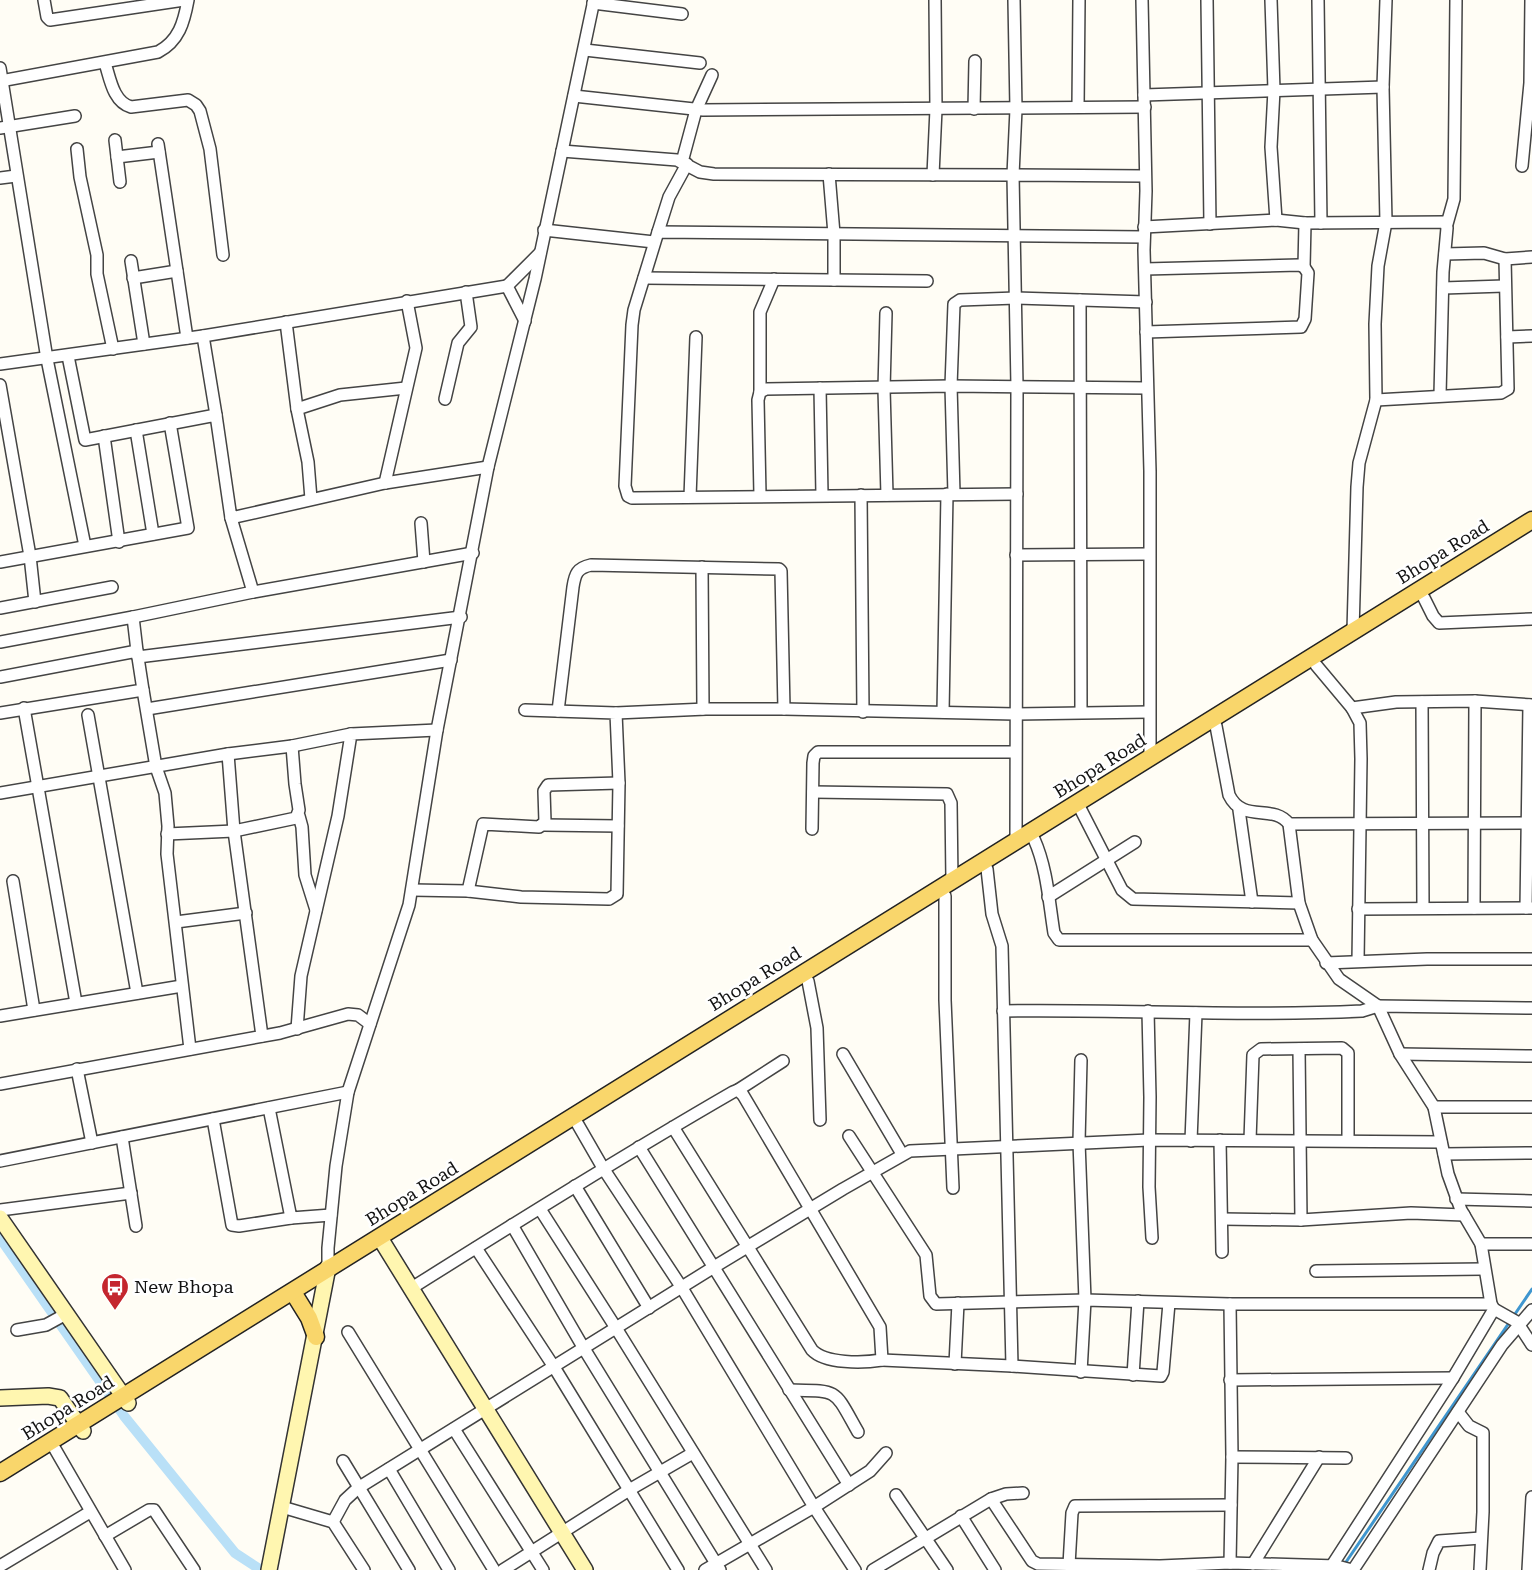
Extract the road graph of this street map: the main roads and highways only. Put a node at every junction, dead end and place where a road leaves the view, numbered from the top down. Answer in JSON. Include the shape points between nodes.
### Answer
{"nodes":[{"id":1,"x":1532,"y":520,"type":"edge"},
{"id":2,"x":1532,"y":532,"type":"edge"},
{"id":3,"x":1214,"y":723,"type":"junction"},
{"id":4,"x":575,"y":1120,"type":"junction"},
{"id":5,"x":0,"y":1218,"type":"edge"},
{"id":6,"x":382,"y":1242,"type":"junction"},
{"id":7,"x":328,"y":1272,"type":"junction"},
{"id":8,"x":296,"y":1297,"type":"junction"},
{"id":9,"x":316,"y":1337,"type":"junction"},
{"id":10,"x":0,"y":1398,"type":"edge"},
{"id":11,"x":119,"y":1405,"type":"junction"},
{"id":12,"x":81,"y":1428,"type":"junction"},
{"id":13,"x":0,"y":1473,"type":"edge"},
{"id":14,"x":0,"y":1483,"type":"edge"},
{"id":15,"x":270,"y":1566,"type":"edge"},
{"id":16,"x":585,"y":1570,"type":"edge"}],
"edges":[{"from":1,"to":3,"type":"main road","name":"Bhopa Road","via":[[1353,631]]},
{"from":2,"to":3,"type":"main road","name":"Bhopa Road","via":[[1316,665]]},
{"from":3,"to":4,"type":"main road","name":"Bhopa Road","via":[[1016,841]]},
{"from":3,"to":4,"type":"main road","name":"Bhopa Road","via":[[945,896]]},
{"from":4,"to":6,"type":"main road","name":"Bhopa Road"},
{"from":5,"to":11,"type":"main road"},
{"from":6,"to":7,"type":"main road","name":"Bhopa Road"},
{"from":6,"to":16,"type":"main road"},
{"from":7,"to":8,"type":"main road","name":"Bhopa Road"},
{"from":7,"to":9,"type":"main road"},
{"from":7,"to":11,"type":"main road","name":"Bhopa Road"},
{"from":8,"to":9,"type":"main road"},
{"from":8,"to":11,"type":"main road","name":"Bhopa Road"},
{"from":9,"to":15,"type":"main road"},
{"from":10,"to":12,"type":"main road","via":[[60,1398]]},
{"from":11,"to":12,"type":"main road","name":"Bhopa Road"},
{"from":12,"to":13,"type":"main road","name":"Bhopa Road"},
{"from":12,"to":14,"type":"main road","name":"Bhopa Road","via":[[55,1449]]}]}
